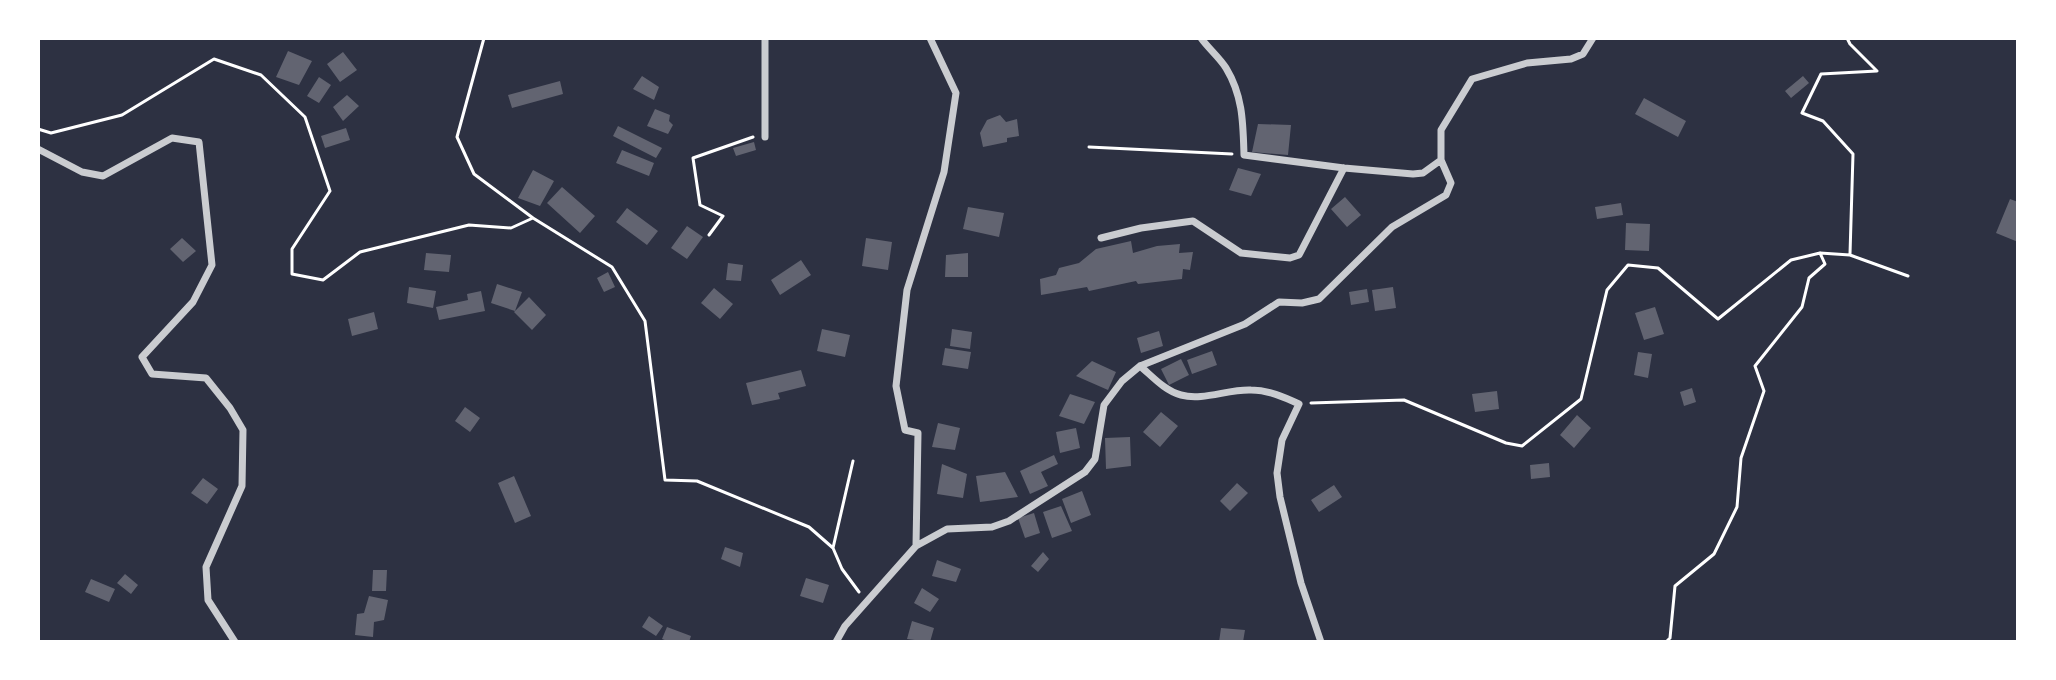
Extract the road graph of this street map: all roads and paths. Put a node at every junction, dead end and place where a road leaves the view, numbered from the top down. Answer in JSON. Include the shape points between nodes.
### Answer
{"nodes":[{"id":1,"x":484,"y":38,"type":"edge"},
{"id":2,"x":671,"y":38,"type":"edge"},
{"id":3,"x":681,"y":38,"type":"edge"},
{"id":4,"x":765,"y":38,"type":"edge"},
{"id":5,"x":930,"y":38,"type":"edge"},
{"id":6,"x":1201,"y":38,"type":"edge"},
{"id":7,"x":1593,"y":38,"type":"edge"},
{"id":8,"x":1847,"y":38,"type":"edge"},
{"id":9,"x":38,"y":129,"type":"edge"},
{"id":10,"x":765,"y":137,"type":"joint"},
{"id":11,"x":1089,"y":147,"type":"dead end"},
{"id":12,"x":38,"y":149,"type":"edge"},
{"id":13,"x":1244,"y":155,"type":"junction"},
{"id":14,"x":1441,"y":160,"type":"junction"},
{"id":15,"x":1344,"y":168,"type":"junction"},
{"id":16,"x":533,"y":218,"type":"junction"},
{"id":17,"x":709,"y":235,"type":"dead end"},
{"id":18,"x":1101,"y":238,"type":"dead end"},
{"id":19,"x":1820,"y":253,"type":"junction"},
{"id":20,"x":1850,"y":255,"type":"junction"},
{"id":21,"x":1908,"y":276,"type":"dead end"},
{"id":22,"x":1140,"y":366,"type":"junction"},
{"id":23,"x":1299,"y":404,"type":"junction"},
{"id":24,"x":853,"y":461,"type":"dead end"},
{"id":25,"x":916,"y":546,"type":"junction"},
{"id":26,"x":833,"y":548,"type":"junction"},
{"id":27,"x":866,"y":601,"type":"junction"},
{"id":28,"x":235,"y":642,"type":"edge"},
{"id":29,"x":836,"y":642,"type":"edge"},
{"id":30,"x":1321,"y":642,"type":"edge"},
{"id":31,"x":1666,"y":642,"type":"edge"}],
"edges":[{"from":1,"to":16,"type":"path","via":[[457,137],[474,174]]},
{"from":2,"to":3,"type":"path"},
{"from":4,"to":10,"type":"street"},
{"from":5,"to":25,"type":"street","via":[[956,93],[944,172],[907,290],[896,386],[905,430],[918,433]]},
{"from":6,"to":13,"type":"street","via":[[1225,66],[1240,98]]},
{"from":7,"to":14,"type":"street","via":[[1583,54],[1571,59],[1527,63],[1472,79],[1441,130]]},
{"from":8,"to":20,"type":"path","via":[[1877,71],[1821,74],[1802,113],[1823,121],[1853,154]]},
{"from":9,"to":16,"type":"path","via":[[51,133],[122,115],[214,59],[261,75],[305,117],[330,191],[292,249],[292,274],[323,280],[360,252],[469,225],[511,228]]},
{"from":10,"to":17,"type":"path","via":[[693,158],[700,205],[723,216]]},
{"from":11,"to":13,"type":"path"},
{"from":12,"to":28,"type":"street","via":[[82,172],[103,176],[172,138],[199,142],[212,265],[193,302],[142,357],[152,374],[206,378],[243,430],[242,486],[206,567],[208,600]]},
{"from":13,"to":15,"type":"street"},
{"from":14,"to":15,"type":"street","via":[[1423,173]]},
{"from":14,"to":22,"type":"street","via":[[1451,183],[1446,195],[1392,227],[1319,299],[1279,302],[1245,324]]},
{"from":15,"to":18,"type":"street","via":[[1304,250],[1290,258],[1241,253],[1193,221]]},
{"from":16,"to":26,"type":"path","via":[[612,267],[645,321],[665,480],[697,481],[809,527]]},
{"from":19,"to":20,"type":"path"},
{"from":19,"to":23,"type":"path","via":[[1791,260],[1718,319],[1658,268],[1628,265],[1607,290],[1581,399],[1522,446],[1404,400]]},
{"from":19,"to":31,"type":"path","via":[[1825,264],[1809,278],[1802,307],[1755,366],[1764,391],[1741,458],[1737,507],[1714,554],[1675,586]]},
{"from":20,"to":21,"type":"path"},
{"from":22,"to":23,"type":"street","via":[[1183,396],[1250,390]]},
{"from":22,"to":25,"type":"street","via":[[1104,405],[1095,459],[1085,472],[1009,521],[947,529]]},
{"from":23,"to":30,"type":"street","via":[[1282,440],[1277,473],[1301,583]]},
{"from":24,"to":26,"type":"path"},
{"from":25,"to":27,"type":"street"},
{"from":26,"to":27,"type":"path"},
{"from":27,"to":29,"type":"street"}]}
